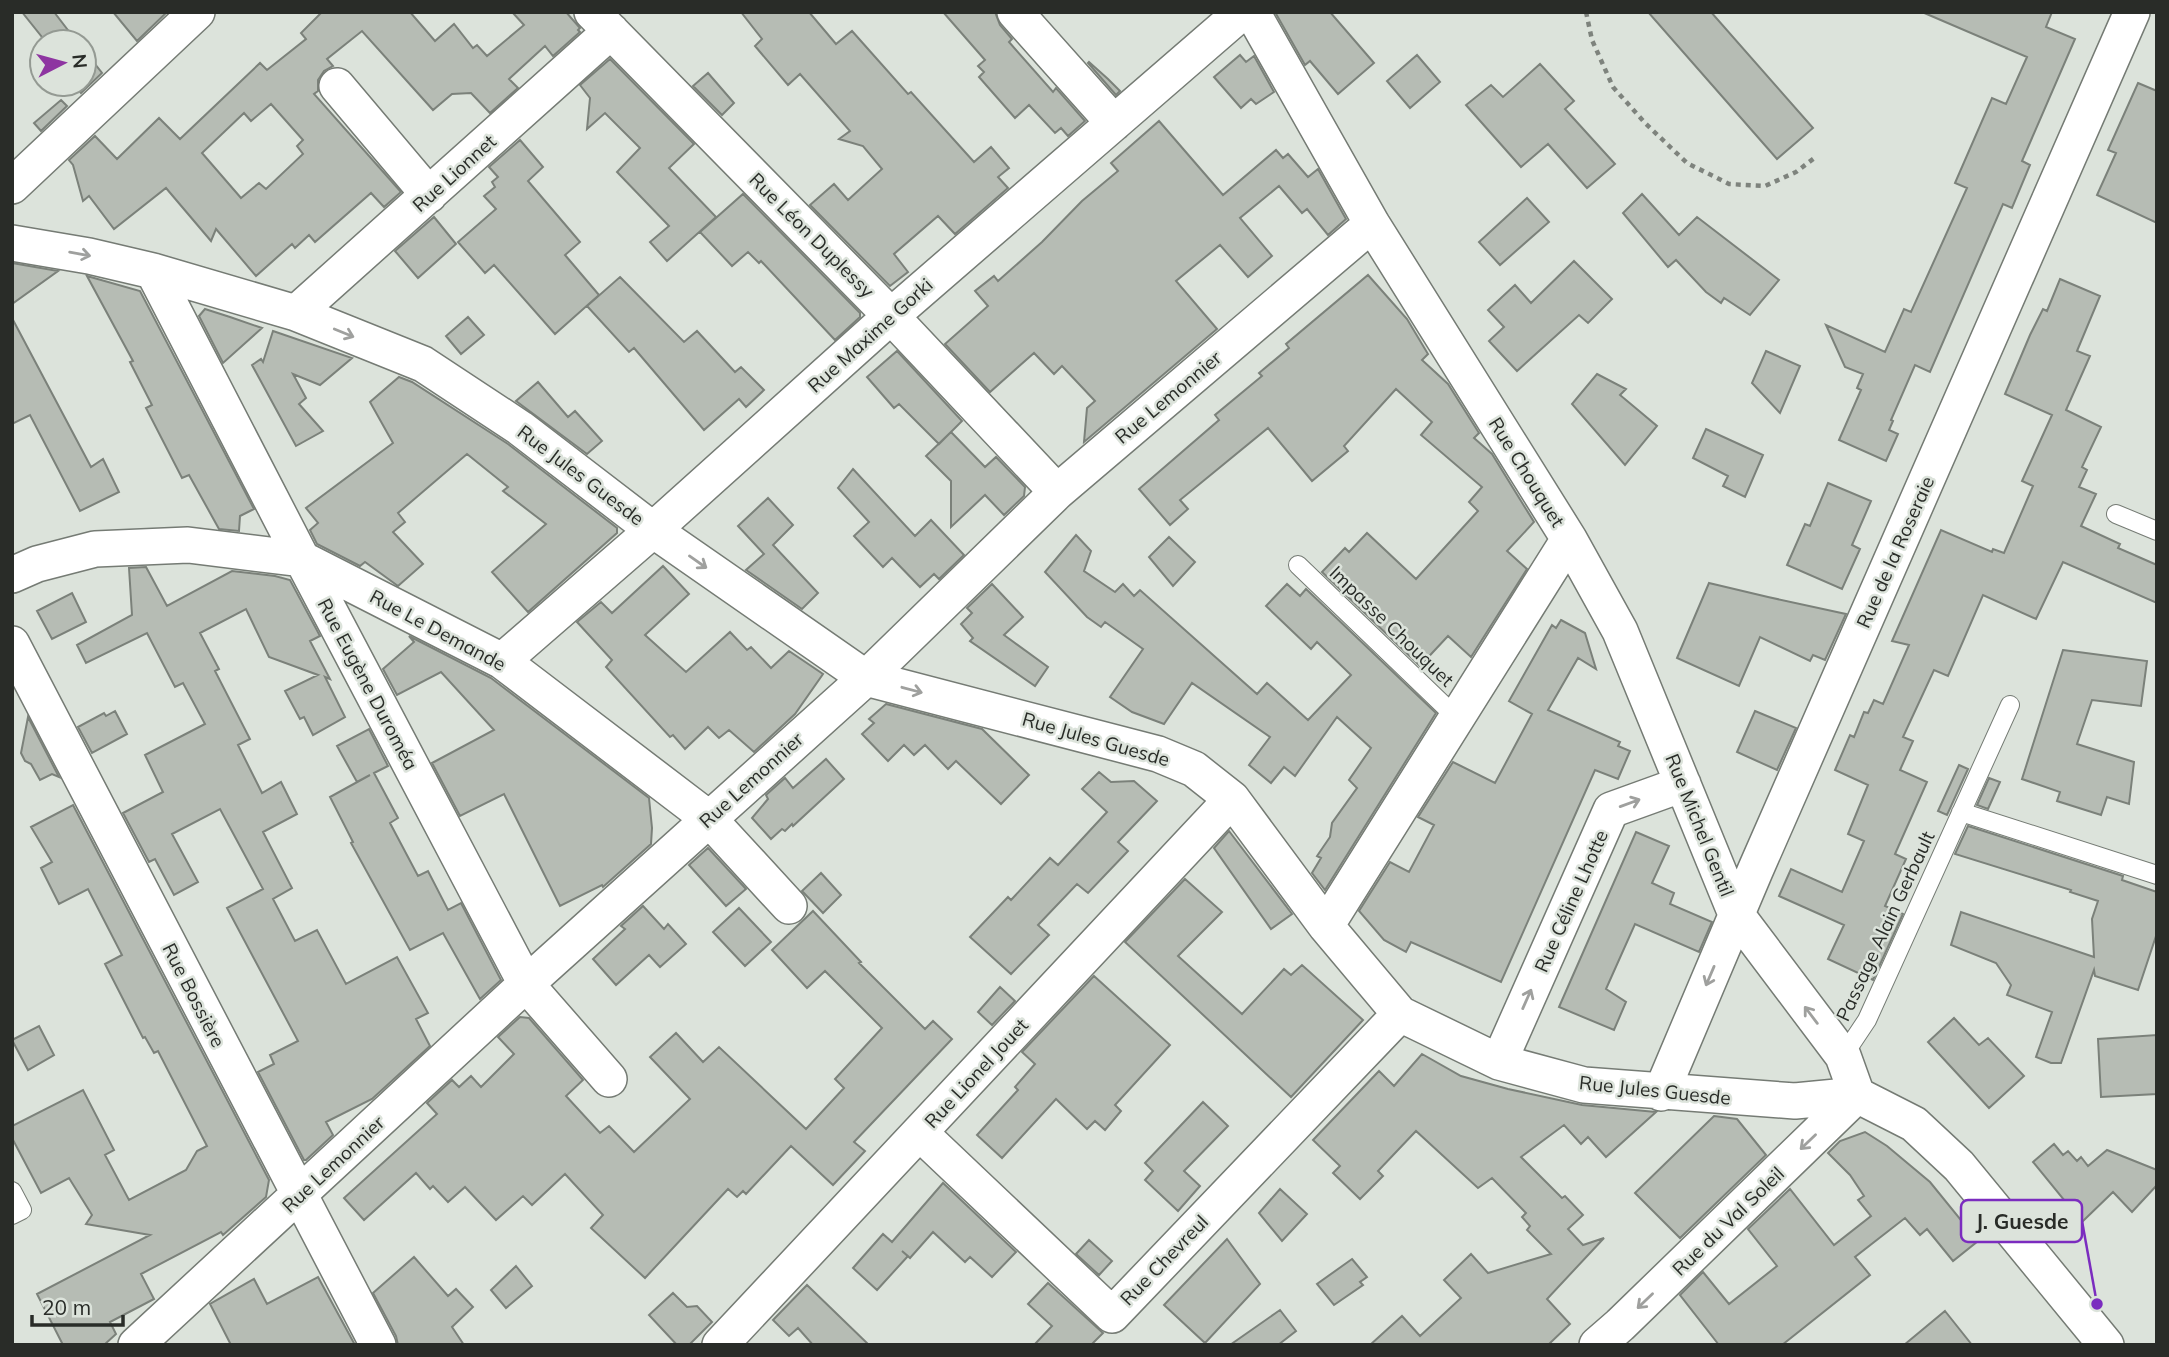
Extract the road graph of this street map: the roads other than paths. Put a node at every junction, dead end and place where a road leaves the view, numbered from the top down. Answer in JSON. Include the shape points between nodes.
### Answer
{"nodes":[{"id":1,"x":198,"y":12,"type":"edge"},
{"id":2,"x":1015,"y":12,"type":"edge"},
{"id":3,"x":1242,"y":12,"type":"edge"},
{"id":4,"x":1252,"y":12,"type":"edge"},
{"id":5,"x":2132,"y":12,"type":"edge"},
{"id":6,"x":602,"y":22,"type":"edge"},
{"id":7,"x":337,"y":86,"type":"dead end"},
{"id":8,"x":1114,"y":123,"type":"junction"},
{"id":9,"x":12,"y":186,"type":"edge"},
{"id":10,"x":429,"y":195,"type":"junction"},
{"id":11,"x":1373,"y":224,"type":"junction"},
{"id":12,"x":12,"y":243,"type":"edge"},
{"id":13,"x":153,"y":271,"type":"junction"},
{"id":14,"x":296,"y":313,"type":"junction"},
{"id":15,"x":891,"y":316,"type":"junction"},
{"id":16,"x":1057,"y":492,"type":"junction"},
{"id":17,"x":2116,"y":514,"type":"dead end"},
{"id":18,"x":653,"y":530,"type":"junction"},
{"id":19,"x":2157,"y":531,"type":"edge"},
{"id":20,"x":1569,"y":539,"type":"junction"},
{"id":21,"x":302,"y":559,"type":"junction"},
{"id":22,"x":1298,"y":565,"type":"dead end"},
{"id":23,"x":12,"y":575,"type":"edge"},
{"id":24,"x":12,"y":644,"type":"edge"},
{"id":25,"x":502,"y":661,"type":"junction"},
{"id":26,"x":866,"y":678,"type":"junction"},
{"id":27,"x":2010,"y":705,"type":"dead end"},
{"id":28,"x":1457,"y":718,"type":"junction"},
{"id":29,"x":1683,"y":784,"type":"junction"},
{"id":30,"x":1232,"y":799,"type":"junction"},
{"id":31,"x":1961,"y":813,"type":"junction"},
{"id":32,"x":708,"y":818,"type":"junction"},
{"id":33,"x":2157,"y":875,"type":"edge"},
{"id":34,"x":789,"y":906,"type":"dead end"},
{"id":35,"x":1736,"y":914,"type":"junction"},
{"id":36,"x":1326,"y":926,"type":"junction"},
{"id":37,"x":526,"y":984,"type":"junction"},
{"id":38,"x":1400,"y":1014,"type":"junction"},
{"id":39,"x":1843,"y":1056,"type":"junction"},
{"id":40,"x":1499,"y":1062,"type":"junction"},
{"id":41,"x":609,"y":1079,"type":"dead end"},
{"id":42,"x":1661,"y":1093,"type":"junction"},
{"id":43,"x":1857,"y":1095,"type":"junction"},
{"id":44,"x":920,"y":1133,"type":"junction"},
{"id":45,"x":12,"y":1191,"type":"edge"},
{"id":46,"x":299,"y":1196,"type":"junction"},
{"id":47,"x":12,"y":1215,"type":"edge"},
{"id":48,"x":136,"y":1345,"type":"edge"},
{"id":49,"x":378,"y":1345,"type":"edge"},
{"id":50,"x":720,"y":1345,"type":"edge"},
{"id":51,"x":1597,"y":1345,"type":"edge"},
{"id":52,"x":2106,"y":1345,"type":"edge"}],
"edges":[{"from":1,"to":9,"type":"street"},
{"from":2,"to":8,"type":"street"},
{"from":3,"to":8,"type":"street","name":"Rue Maxime Gorki"},
{"from":4,"to":11,"type":"street","name":"Rue Chouquet"},
{"from":5,"to":35,"type":"street","name":"Rue de la Roseraie"},
{"from":6,"to":10,"type":"street","name":"Rue Lionnet"},
{"from":6,"to":15,"type":"street","name":"Rue Léon Duplessy"},
{"from":7,"to":10,"type":"street"},
{"from":8,"to":15,"type":"street","name":"Rue Maxime Gorki"},
{"from":10,"to":14,"type":"street","name":"Rue Lionnet"},
{"from":11,"to":16,"type":"street","name":"Rue Lemonnier"},
{"from":11,"to":20,"type":"street","name":"Rue Chouquet"},
{"from":12,"to":13,"type":"street","name":"Rue Jules Guesde","one_way":true},
{"from":13,"to":14,"type":"street","name":"Rue Jules Guesde"},
{"from":13,"to":21,"type":"street","name":"Rue Eugène Duroméa"},
{"from":14,"to":18,"type":"street","name":"Rue Jules Guesde","one_way":true,"via":[[423,364],[520,428]]},
{"from":15,"to":16,"type":"street","name":"Rue Léon Duplessy"},
{"from":15,"to":18,"type":"street","name":"Rue Maxime Gorki"},
{"from":16,"to":26,"type":"street","name":"Rue Lemonnier"},
{"from":17,"to":19,"type":"lane"},
{"from":18,"to":25,"type":"street","name":"Rue Maxime Gorki"},
{"from":18,"to":26,"type":"street","name":"Rue Jules Guesde","one_way":true},
{"from":20,"to":28,"type":"street","name":"Rue Chouquet"},
{"from":20,"to":29,"type":"street","name":"Rue Michel Gentil","via":[[1620,631]]},
{"from":21,"to":23,"type":"street","name":"Rue Le Demande","via":[[188,545],[95,549]]},
{"from":21,"to":25,"type":"street","name":"Rue Le Demande"},
{"from":21,"to":37,"type":"street","name":"Rue Eugène Duroméa"},
{"from":22,"to":28,"type":"lane","name":"Impasse Chouquet"},
{"from":24,"to":46,"type":"street","name":"Rue Bossière"},
{"from":25,"to":32,"type":"street","name":"Rue Le Demande"},
{"from":26,"to":30,"type":"street","name":"Rue Jules Guesde","one_way":true,"via":[[1158,754],[1194,769]]},
{"from":26,"to":32,"type":"street","name":"Rue Lemonnier"},
{"from":27,"to":31,"type":"lane","name":"Passage Alain Gerbault"},
{"from":28,"to":36,"type":"street","name":"Rue Chouquet"},
{"from":29,"to":35,"type":"street","name":"Rue Michel Gentil"},
{"from":40,"to":29,"type":"street","name":"Rue Céline Lhotte","one_way":true,"via":[[1611,810]]},
{"from":30,"to":36,"type":"street","name":"Rue Jules Guesde"},
{"from":30,"to":44,"type":"street","name":"Rue Lionel Jouet"},
{"from":31,"to":33,"type":"lane"},
{"from":31,"to":39,"type":"lane","name":"Passage Alain Gerbault","via":[[1867,1020]]},
{"from":32,"to":34,"type":"street","name":"Rue Le Demande"},
{"from":32,"to":37,"type":"street","name":"Rue Lemonnier"},
{"from":39,"to":35,"type":"street","name":"Rue Michel Gentil","one_way":true},
{"from":35,"to":42,"type":"street","name":"Rue de la Roseraie","one_way":true},
{"from":36,"to":38,"type":"street","name":"Rue Jules Guesde"},
{"from":37,"to":41,"type":"street","name":"Rue Eugène Duroméa"},
{"from":37,"to":46,"type":"street","name":"Rue Lemonnier"},
{"from":38,"to":40,"type":"street","name":"Rue Jules Guesde"},
{"from":38,"to":44,"type":"street","name":"Rue Chevreul","via":[[1111,1315]]},
{"from":39,"to":43,"type":"street","name":"Rue Michel Gentil"},
{"from":40,"to":42,"type":"street","name":"Rue Jules Guesde","via":[[1584,1085]]},
{"from":42,"to":43,"type":"street","name":"Rue Jules Guesde","via":[[1795,1101]]},
{"from":43,"to":51,"type":"street","name":"Rue du Val Soleil","one_way":true},
{"from":43,"to":52,"type":"street","via":[[1914,1124],[1959,1166]]},
{"from":44,"to":50,"type":"street","name":"Rue Lionel Jouet"},
{"from":45,"to":47,"type":"lane","via":[[22,1210]]},
{"from":46,"to":48,"type":"street","name":"Rue Lemonnier"},
{"from":46,"to":49,"type":"street","name":"Rue Bossière"}]}
